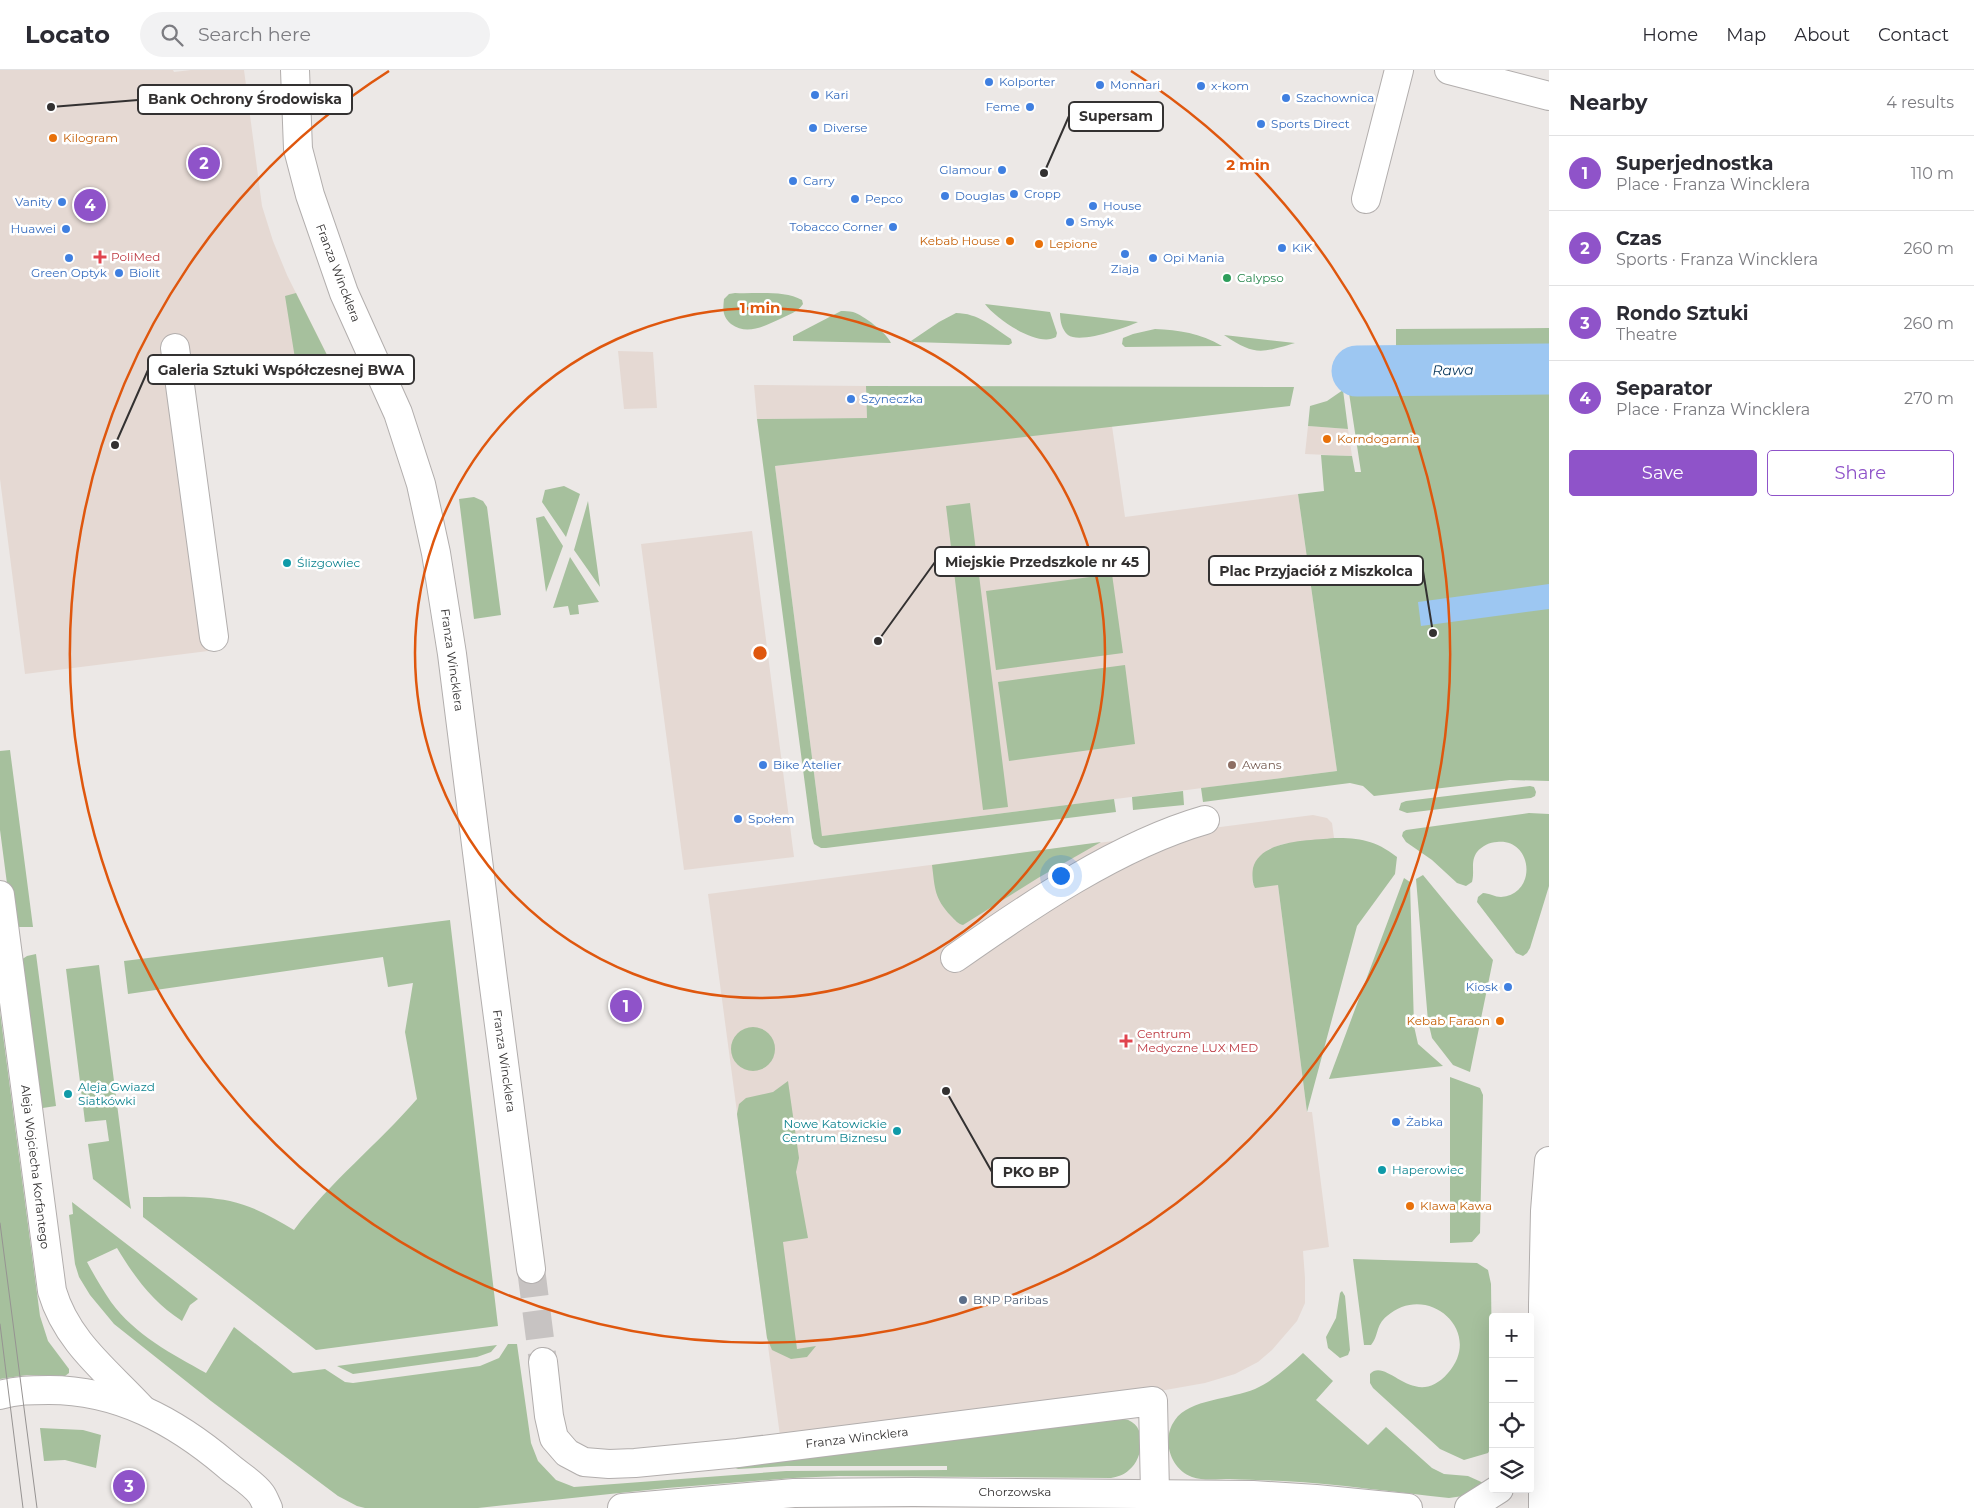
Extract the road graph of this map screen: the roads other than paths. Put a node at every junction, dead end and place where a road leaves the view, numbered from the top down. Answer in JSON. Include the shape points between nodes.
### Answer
{"nodes":[{"id":1,"x":295,"y":70,"type":"edge"},
{"id":2,"x":1399,"y":70,"type":"edge"},
{"id":3,"x":1449,"y":70,"type":"edge"},
{"id":4,"x":1549,"y":96,"type":"edge"},
{"id":5,"x":1366,"y":199,"type":"dead end"},
{"id":6,"x":175,"y":348,"type":"dead end"},
{"id":7,"x":214,"y":637,"type":"dead end"},
{"id":8,"x":1205,"y":820,"type":"dead end"},
{"id":9,"x":0,"y":895,"type":"edge"},
{"id":10,"x":955,"y":958,"type":"dead end"},
{"id":11,"x":1549,"y":1161,"type":"edge"},
{"id":12,"x":532,"y":1270,"type":"tunnel mouth"},
{"id":13,"x":1544,"y":1353,"type":"junction"},
{"id":14,"x":543,"y":1362,"type":"tunnel mouth"},
{"id":15,"x":1534,"y":1380,"type":"edge"},
{"id":16,"x":0,"y":1395,"type":"edge"},
{"id":17,"x":142,"y":1409,"type":"junction"},
{"id":18,"x":1493,"y":1493,"type":"edge"},
{"id":19,"x":1155,"y":1494,"type":"junction"},
{"id":20,"x":264,"y":1501,"type":"edge"},
{"id":21,"x":284,"y":1508,"type":"edge"},
{"id":22,"x":622,"y":1508,"type":"edge"},
{"id":23,"x":1408,"y":1508,"type":"edge"},
{"id":24,"x":1470,"y":1508,"type":"edge"},
{"id":25,"x":1543,"y":1508,"type":"edge"}],
"edges":[{"from":1,"to":12,"type":"street","name":"Franza Wincklera","via":[[298,150],[310,195],[344,293],[398,413],[421,484],[436,553]]},
{"from":2,"to":5,"type":"street"},
{"from":3,"to":4,"type":"street"},
{"from":6,"to":7,"type":"street"},
{"from":8,"to":10,"type":"street","via":[[1161,834],[1097,868],[1014,917]]},
{"from":9,"to":17,"type":"street","name":"Aleja Wojciecha Korfantego","via":[[56,1306],[69,1331],[99,1367]]},
{"from":11,"to":13,"type":"street","via":[[1545,1211]]},
{"from":13,"to":15,"type":"street"},
{"from":13,"to":25,"type":"street"},
{"from":14,"to":19,"type":"street","name":"Franza Wincklera","via":[[554,1438],[567,1453],[584,1462],[609,1464],[748,1452],[1153,1401]]},
{"from":16,"to":17,"type":"street","via":[[70,1390],[114,1399]]},
{"from":17,"to":20,"type":"street","via":[[182,1430],[215,1455]]},
{"from":18,"to":24,"type":"street"},
{"from":19,"to":22,"type":"street","name":"Chorzowska","via":[[794,1493]]},
{"from":19,"to":23,"type":"street","name":"Chorzowska","via":[[1262,1496]]},
{"from":20,"to":21,"type":"street"}]}
